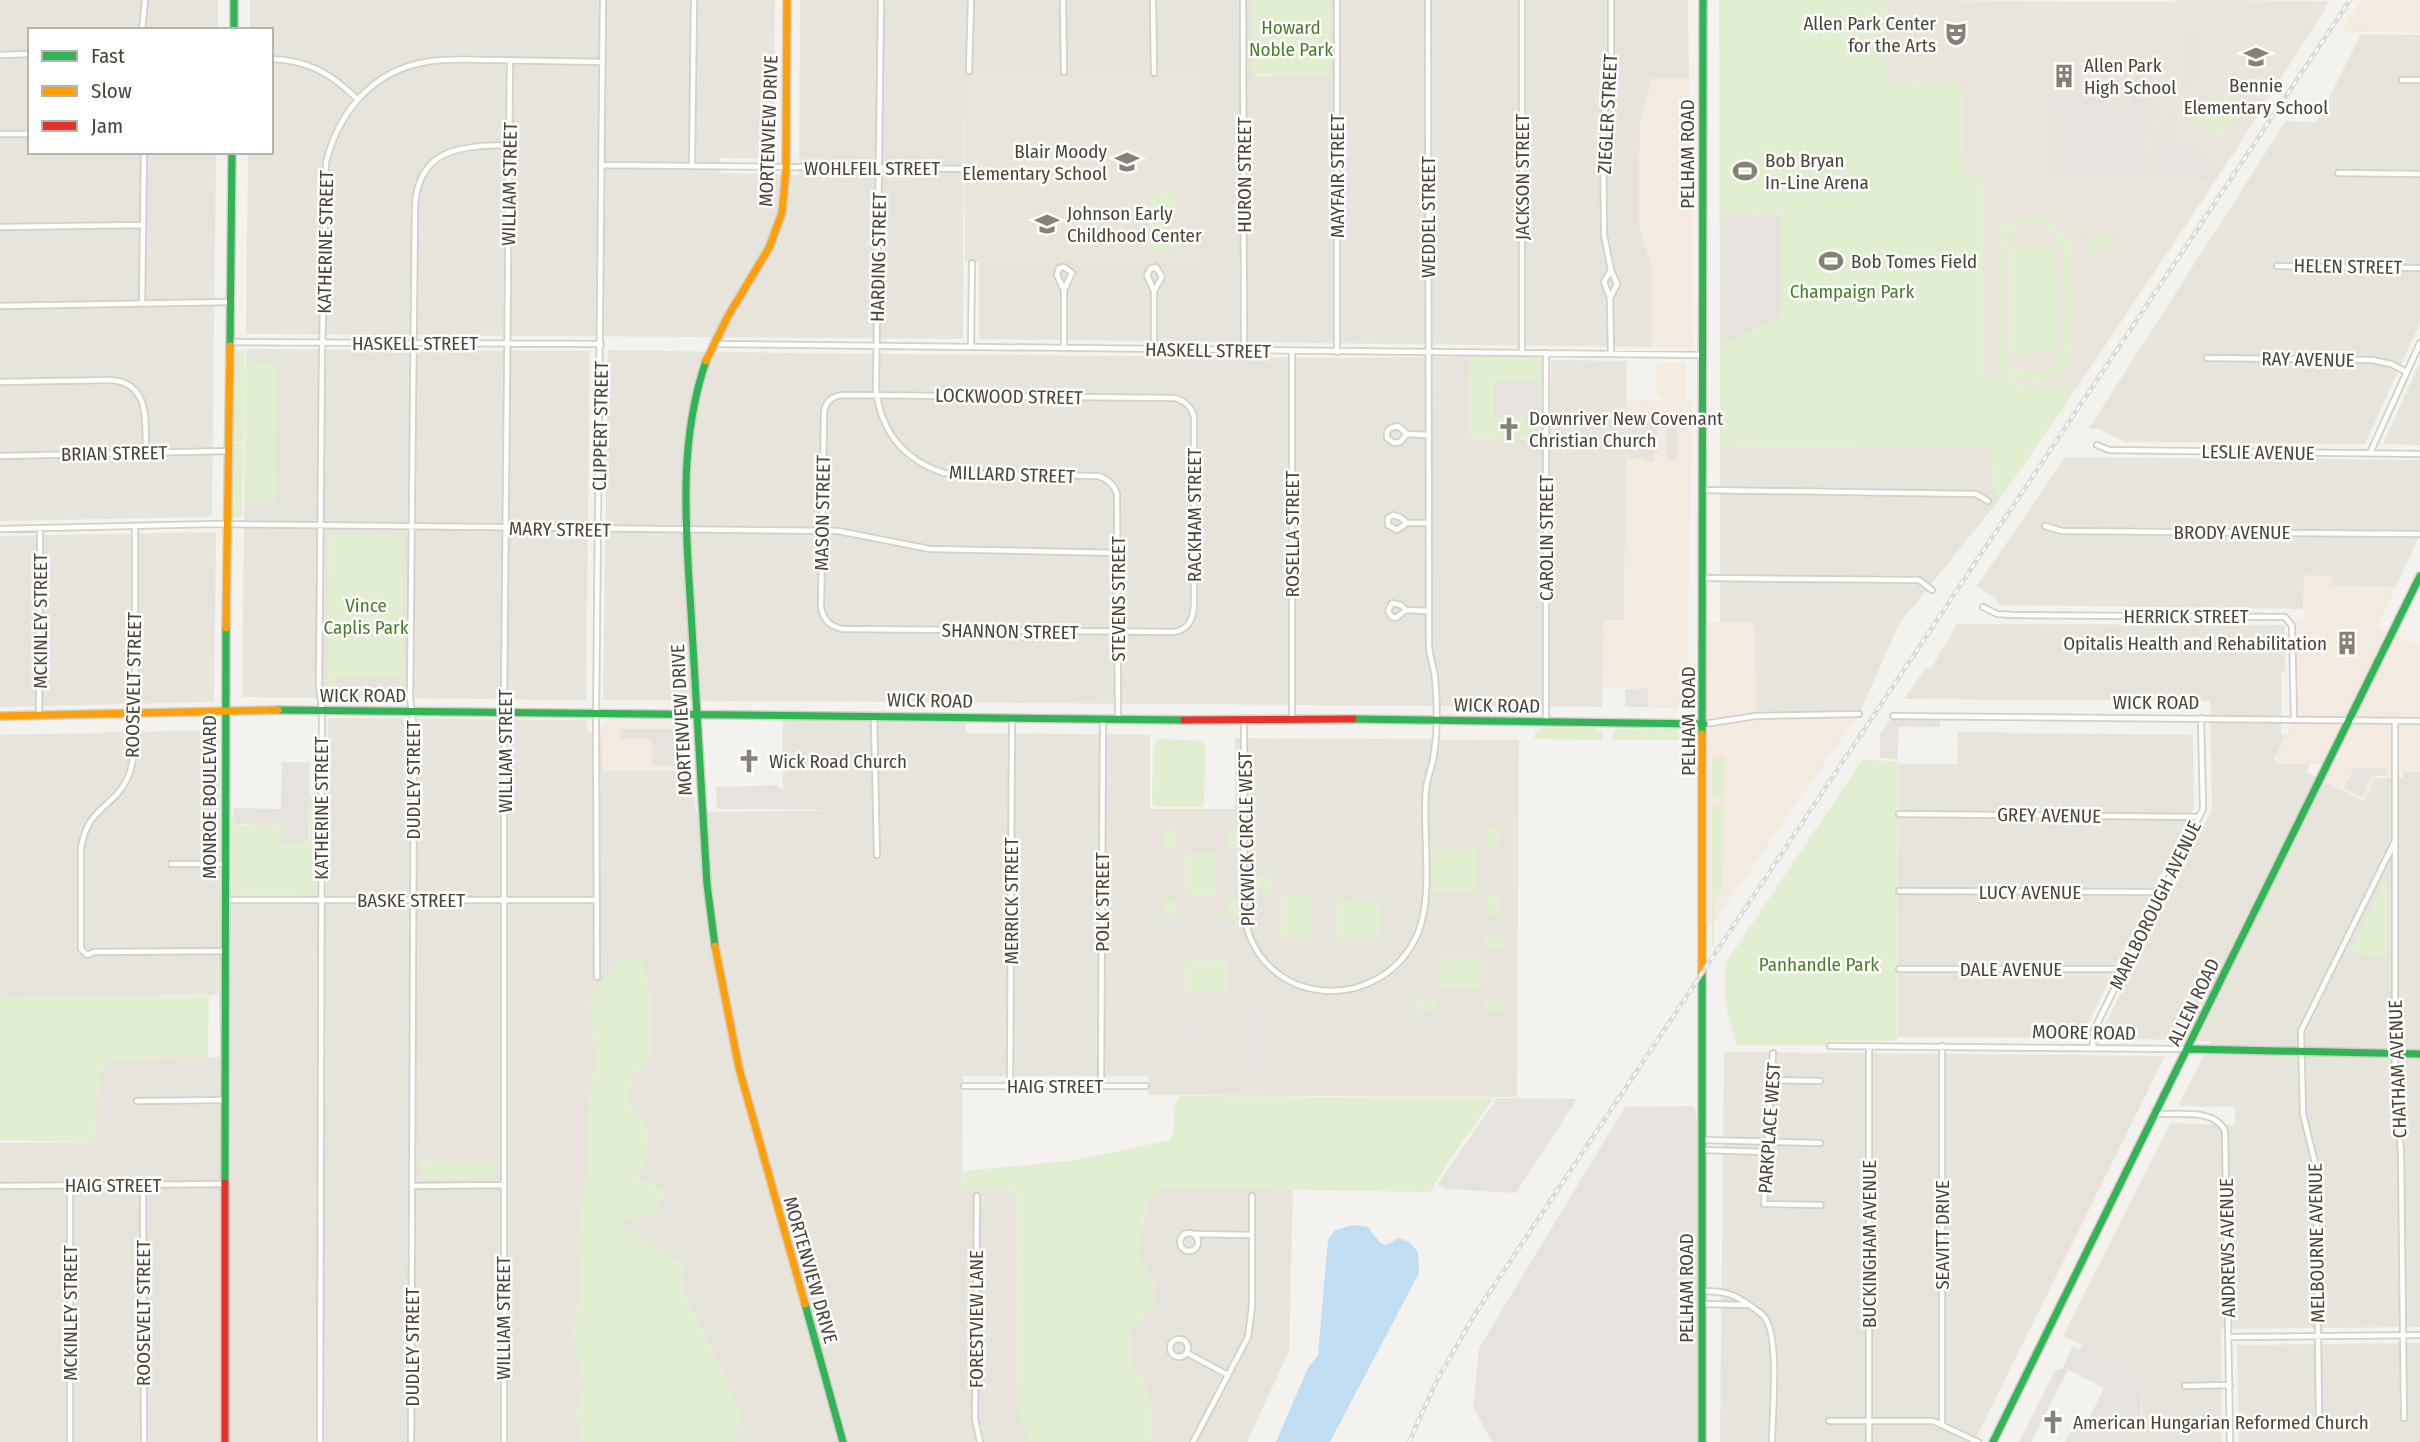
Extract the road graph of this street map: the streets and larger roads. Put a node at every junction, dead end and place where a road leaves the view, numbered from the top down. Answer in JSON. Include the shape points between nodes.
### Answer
{"nodes":[{"id":1,"x":145,"y":0,"type":"edge"},
{"id":2,"x":234,"y":0,"type":"edge"},
{"id":3,"x":603,"y":0,"type":"edge"},
{"id":4,"x":694,"y":0,"type":"edge"},
{"id":5,"x":787,"y":0,"type":"edge"},
{"id":6,"x":881,"y":0,"type":"edge"},
{"id":7,"x":971,"y":0,"type":"edge"},
{"id":8,"x":1063,"y":0,"type":"edge"},
{"id":9,"x":1153,"y":0,"type":"edge"},
{"id":10,"x":1243,"y":0,"type":"edge"},
{"id":11,"x":1337,"y":0,"type":"edge"},
{"id":12,"x":1428,"y":0,"type":"edge"},
{"id":13,"x":1522,"y":0,"type":"edge"},
{"id":14,"x":1611,"y":0,"type":"edge"},
{"id":15,"x":1703,"y":0,"type":"edge"},
{"id":16,"x":142,"y":28,"type":"edge"},
{"id":17,"x":234,"y":28,"type":"edge"},
{"id":18,"x":28,"y":54,"type":"edge"},
{"id":19,"x":0,"y":55,"type":"edge"},
{"id":20,"x":273,"y":59,"type":"edge"},
{"id":21,"x":510,"y":60,"type":"junction"},
{"id":22,"x":603,"y":62,"type":"junction"},
{"id":23,"x":969,"y":71,"type":"dead end"},
{"id":24,"x":1064,"y":72,"type":"dead end"},
{"id":25,"x":1154,"y":73,"type":"dead end"},
{"id":26,"x":2402,"y":80,"type":"dead end"},
{"id":27,"x":2420,"y":80,"type":"edge"},
{"id":28,"x":357,"y":99,"type":"junction"},
{"id":29,"x":0,"y":134,"type":"edge"},
{"id":30,"x":28,"y":134,"type":"edge"},
{"id":31,"x":509,"y":145,"type":"junction"},
{"id":32,"x":144,"y":154,"type":"edge"},
{"id":33,"x":232,"y":154,"type":"edge"},
{"id":34,"x":602,"y":165,"type":"junction"},
{"id":35,"x":692,"y":166,"type":"junction"},
{"id":36,"x":786,"y":167,"type":"junction"},
{"id":37,"x":879,"y":168,"type":"junction"},
{"id":38,"x":974,"y":169,"type":"dead end"},
{"id":39,"x":2338,"y":173,"type":"dead end"},
{"id":40,"x":2420,"y":174,"type":"edge"},
{"id":41,"x":143,"y":225,"type":"junction"},
{"id":42,"x":0,"y":227,"type":"edge"},
{"id":43,"x":972,"y":263,"type":"dead end"},
{"id":44,"x":2277,"y":266,"type":"dead end"},
{"id":45,"x":2420,"y":268,"type":"edge"},
{"id":46,"x":1611,"y":270,"type":"junction"},
{"id":47,"x":1064,"y":290,"type":"junction"},
{"id":48,"x":1154,"y":291,"type":"junction"},
{"id":49,"x":1610,"y":298,"type":"junction"},
{"id":50,"x":230,"y":302,"type":"junction"},
{"id":51,"x":142,"y":304,"type":"junction"},
{"id":52,"x":0,"y":306,"type":"edge"},
{"id":53,"x":230,"y":342,"type":"junction"},
{"id":54,"x":323,"y":342,"type":"junction"},
{"id":55,"x":413,"y":343,"type":"junction"},
{"id":56,"x":2420,"y":343,"type":"edge"},
{"id":57,"x":507,"y":344,"type":"junction"},
{"id":58,"x":601,"y":344,"type":"junction"},
{"id":59,"x":715,"y":344,"type":"junction"},
{"id":60,"x":876,"y":347,"type":"junction"},
{"id":61,"x":971,"y":348,"type":"junction"},
{"id":62,"x":1064,"y":348,"type":"junction"},
{"id":63,"x":1154,"y":350,"type":"junction"},
{"id":64,"x":1244,"y":351,"type":"junction"},
{"id":65,"x":1292,"y":351,"type":"junction"},
{"id":66,"x":1337,"y":352,"type":"junction"},
{"id":67,"x":1428,"y":352,"type":"junction"},
{"id":68,"x":1522,"y":353,"type":"junction"},
{"id":69,"x":1546,"y":353,"type":"junction"},
{"id":70,"x":1611,"y":354,"type":"junction"},
{"id":71,"x":1702,"y":355,"type":"junction"},
{"id":72,"x":2207,"y":358,"type":"dead end"},
{"id":73,"x":2407,"y":372,"type":"junction"},
{"id":74,"x":0,"y":382,"type":"edge"},
{"id":75,"x":876,"y":395,"type":"junction"},
{"id":76,"x":829,"y":400,"type":"joint"},
{"id":77,"x":1189,"y":405,"type":"joint"},
{"id":78,"x":1406,"y":435,"type":"junction"},
{"id":79,"x":1428,"y":435,"type":"junction"},
{"id":80,"x":2097,"y":444,"type":"dead end"},
{"id":81,"x":228,"y":451,"type":"junction"},
{"id":82,"x":146,"y":453,"type":"junction"},
{"id":83,"x":2370,"y":453,"type":"junction"},
{"id":84,"x":2420,"y":453,"type":"edge"},
{"id":85,"x":0,"y":456,"type":"edge"},
{"id":86,"x":1111,"y":482,"type":"joint"},
{"id":87,"x":1702,"y":490,"type":"junction"},
{"id":88,"x":1988,"y":501,"type":"dead end"},
{"id":89,"x":1407,"y":523,"type":"dead end"},
{"id":90,"x":1428,"y":523,"type":"junction"},
{"id":91,"x":227,"y":524,"type":"junction"},
{"id":92,"x":135,"y":526,"type":"junction"},
{"id":93,"x":321,"y":526,"type":"junction"},
{"id":94,"x":2045,"y":526,"type":"dead end"},
{"id":95,"x":411,"y":527,"type":"junction"},
{"id":96,"x":507,"y":527,"type":"junction"},
{"id":97,"x":40,"y":528,"type":"junction"},
{"id":98,"x":0,"y":529,"type":"edge"},
{"id":99,"x":598,"y":530,"type":"junction"},
{"id":100,"x":686,"y":531,"type":"junction"},
{"id":101,"x":822,"y":531,"type":"junction"},
{"id":102,"x":2420,"y":534,"type":"edge"},
{"id":103,"x":1118,"y":553,"type":"junction"},
{"id":104,"x":2420,"y":576,"type":"edge"},
{"id":105,"x":1703,"y":578,"type":"junction"},
{"id":106,"x":1931,"y":590,"type":"dead end"},
{"id":107,"x":1983,"y":607,"type":"dead end"},
{"id":108,"x":1406,"y":610,"type":"dead end"},
{"id":109,"x":1429,"y":611,"type":"junction"},
{"id":110,"x":1189,"y":624,"type":"joint"},
{"id":111,"x":830,"y":625,"type":"joint"},
{"id":112,"x":1118,"y":632,"type":"junction"},
{"id":113,"x":322,"y":710,"type":"junction"},
{"id":114,"x":225,"y":711,"type":"junction"},
{"id":115,"x":413,"y":711,"type":"junction"},
{"id":116,"x":132,"y":712,"type":"junction"},
{"id":117,"x":505,"y":712,"type":"junction"},
{"id":118,"x":596,"y":713,"type":"junction"},
{"id":119,"x":697,"y":714,"type":"junction"},
{"id":120,"x":1859,"y":714,"type":"dead end"},
{"id":121,"x":39,"y":715,"type":"junction"},
{"id":122,"x":874,"y":715,"type":"junction"},
{"id":123,"x":0,"y":716,"type":"edge"},
{"id":124,"x":1012,"y":716,"type":"junction"},
{"id":125,"x":1892,"y":716,"type":"dead end"},
{"id":126,"x":1103,"y":718,"type":"junction"},
{"id":127,"x":1118,"y":718,"type":"junction"},
{"id":128,"x":1244,"y":718,"type":"junction"},
{"id":129,"x":1292,"y":718,"type":"junction"},
{"id":130,"x":2201,"y":718,"type":"junction"},
{"id":131,"x":2294,"y":719,"type":"junction"},
{"id":132,"x":1435,"y":720,"type":"junction"},
{"id":133,"x":2350,"y":720,"type":"junction"},
{"id":134,"x":2395,"y":721,"type":"junction"},
{"id":135,"x":2420,"y":721,"type":"edge"},
{"id":136,"x":1546,"y":723,"type":"junction"},
{"id":137,"x":1704,"y":724,"type":"junction"},
{"id":138,"x":1899,"y":814,"type":"dead end"},
{"id":139,"x":2199,"y":817,"type":"junction"},
{"id":140,"x":2395,"y":840,"type":"junction"},
{"id":141,"x":877,"y":855,"type":"dead end"},
{"id":142,"x":171,"y":864,"type":"dead end"},
{"id":143,"x":225,"y":864,"type":"junction"},
{"id":144,"x":1899,"y":891,"type":"dead end"},
{"id":145,"x":2161,"y":892,"type":"junction"},
{"id":146,"x":225,"y":900,"type":"junction"},
{"id":147,"x":321,"y":900,"type":"junction"},
{"id":148,"x":413,"y":900,"type":"junction"},
{"id":149,"x":505,"y":900,"type":"junction"},
{"id":150,"x":597,"y":900,"type":"junction"},
{"id":151,"x":225,"y":951,"type":"junction"},
{"id":152,"x":1899,"y":969,"type":"dead end"},
{"id":153,"x":2123,"y":970,"type":"junction"},
{"id":154,"x":597,"y":977,"type":"dead end"},
{"id":155,"x":1333,"y":991,"type":"joint"},
{"id":156,"x":1830,"y":1046,"type":"dead end"},
{"id":157,"x":1869,"y":1046,"type":"junction"},
{"id":158,"x":1942,"y":1046,"type":"junction"},
{"id":159,"x":2093,"y":1047,"type":"junction"},
{"id":160,"x":2188,"y":1049,"type":"junction"},
{"id":161,"x":2301,"y":1052,"type":"junction"},
{"id":162,"x":1773,"y":1053,"type":"dead end"},
{"id":163,"x":2395,"y":1054,"type":"junction"},
{"id":164,"x":2420,"y":1054,"type":"edge"},
{"id":165,"x":1771,"y":1080,"type":"junction"},
{"id":166,"x":1819,"y":1081,"type":"dead end"},
{"id":167,"x":964,"y":1086,"type":"dead end"},
{"id":168,"x":1010,"y":1086,"type":"junction"},
{"id":169,"x":1101,"y":1086,"type":"junction"},
{"id":170,"x":1146,"y":1086,"type":"dead end"},
{"id":171,"x":225,"y":1100,"type":"junction"},
{"id":172,"x":137,"y":1101,"type":"dead end"},
{"id":173,"x":2155,"y":1114,"type":"junction"},
{"id":174,"x":1703,"y":1140,"type":"junction"},
{"id":175,"x":1767,"y":1142,"type":"junction"},
{"id":176,"x":1820,"y":1143,"type":"dead end"},
{"id":177,"x":1703,"y":1150,"type":"junction"},
{"id":178,"x":1766,"y":1152,"type":"junction"},
{"id":179,"x":225,"y":1184,"type":"junction"},
{"id":180,"x":70,"y":1185,"type":"junction"},
{"id":181,"x":143,"y":1185,"type":"junction"},
{"id":182,"x":503,"y":1185,"type":"junction"},
{"id":183,"x":0,"y":1186,"type":"edge"},
{"id":184,"x":412,"y":1186,"type":"junction"},
{"id":185,"x":977,"y":1196,"type":"dead end"},
{"id":186,"x":1252,"y":1196,"type":"dead end"},
{"id":187,"x":1821,"y":1205,"type":"dead end"},
{"id":188,"x":1194,"y":1234,"type":"junction"},
{"id":189,"x":1252,"y":1235,"type":"junction"},
{"id":190,"x":1702,"y":1291,"type":"junction"},
{"id":191,"x":1702,"y":1304,"type":"junction"},
{"id":192,"x":1748,"y":1305,"type":"junction"},
{"id":193,"x":2318,"y":1335,"type":"junction"},
{"id":194,"x":2403,"y":1335,"type":"junction"},
{"id":195,"x":2420,"y":1335,"type":"edge"},
{"id":196,"x":2229,"y":1337,"type":"junction"},
{"id":197,"x":1187,"y":1353,"type":"junction"},
{"id":198,"x":1228,"y":1375,"type":"junction"},
{"id":199,"x":2230,"y":1385,"type":"junction"},
{"id":200,"x":2185,"y":1386,"type":"dead end"},
{"id":201,"x":2319,"y":1418,"type":"dead end"},
{"id":202,"x":2404,"y":1418,"type":"dead end"},
{"id":203,"x":1829,"y":1421,"type":"dead end"},
{"id":204,"x":1869,"y":1421,"type":"junction"},
{"id":205,"x":1942,"y":1424,"type":"junction"},
{"id":206,"x":70,"y":1442,"type":"edge"},
{"id":207,"x":144,"y":1442,"type":"edge"},
{"id":208,"x":225,"y":1442,"type":"edge"},
{"id":209,"x":320,"y":1442,"type":"edge"},
{"id":210,"x":411,"y":1442,"type":"edge"},
{"id":211,"x":503,"y":1442,"type":"edge"},
{"id":212,"x":843,"y":1442,"type":"edge"},
{"id":213,"x":980,"y":1442,"type":"edge"},
{"id":214,"x":1193,"y":1442,"type":"edge"},
{"id":215,"x":1702,"y":1442,"type":"edge"},
{"id":216,"x":1772,"y":1442,"type":"edge"},
{"id":217,"x":1869,"y":1442,"type":"edge"},
{"id":218,"x":1978,"y":1442,"type":"edge"},
{"id":219,"x":1993,"y":1442,"type":"edge"},
{"id":220,"x":2230,"y":1442,"type":"edge"}],
"edges":[{"from":1,"to":16,"type":"street"},
{"from":2,"to":17,"type":"street"},
{"from":3,"to":22,"type":"street","name":"CLIPPERT STREET"},
{"from":4,"to":35,"type":"street"},
{"from":5,"to":36,"type":"street","name":"MORTENVIEW DRIVE"},
{"from":6,"to":37,"type":"street","name":"HARDING STREET"},
{"from":7,"to":23,"type":"street"},
{"from":8,"to":24,"type":"street"},
{"from":9,"to":25,"type":"street"},
{"from":10,"to":64,"type":"street","name":"HURON STREET"},
{"from":11,"to":66,"type":"street","name":"MAYFAIR STREET"},
{"from":12,"to":67,"type":"street","name":"WEDDEL STREET"},
{"from":13,"to":68,"type":"street","name":"JACKSON STREET"},
{"from":14,"to":46,"type":"street","name":"ZIEGLER STREET","via":[[1611,79],[1603,120],[1604,235]]},
{"from":15,"to":71,"type":"street","name":"PELHAM ROAD"},
{"from":18,"to":19,"type":"street"},
{"from":20,"to":28,"type":"street","via":[[316,67]]},
{"from":21,"to":22,"type":"street"},
{"from":21,"to":28,"type":"street","via":[[415,64],[383,78]]},
{"from":21,"to":31,"type":"street","name":"WILLIAM STREET"},
{"from":22,"to":34,"type":"street","name":"CLIPPERT STREET"},
{"from":26,"to":27,"type":"street"},
{"from":28,"to":54,"type":"street","name":"KATHERINE STREET","via":[[340,122],[326,162]]},
{"from":29,"to":30,"type":"street"},
{"from":31,"to":55,"type":"street","name":"DUDLEY STREET","via":[[453,150],[434,162],[420,181],[415,205]]},
{"from":31,"to":57,"type":"street","name":"WILLIAM STREET"},
{"from":32,"to":41,"type":"street"},
{"from":33,"to":50,"type":"street","name":"MONROE BOULEVARD"},
{"from":34,"to":35,"type":"street","name":"WOHLFEIL STREET"},
{"from":34,"to":58,"type":"street","name":"CLIPPERT STREET"},
{"from":35,"to":36,"type":"street","name":"WOHLFEIL STREET"},
{"from":36,"to":37,"type":"street","name":"WOHLFEIL STREET"},
{"from":36,"to":59,"type":"street","name":"MORTENVIEW DRIVE","via":[[776,231]]},
{"from":37,"to":38,"type":"street","name":"WOHLFEIL STREET"},
{"from":37,"to":60,"type":"street","name":"HARDING STREET"},
{"from":39,"to":40,"type":"street"},
{"from":41,"to":42,"type":"street"},
{"from":41,"to":51,"type":"street"},
{"from":43,"to":61,"type":"street"},
{"from":44,"to":45,"type":"street","name":"HELEN STREET"},
{"from":46,"to":49,"type":"street","name":"ZIEGLER STREET","via":[[1617,284]]},
{"from":46,"to":49,"type":"street","name":"ZIEGLER STREET","via":[[1604,282]]},
{"from":47,"to":47,"type":"street","via":[[1056,275],[1064,267],[1072,273]]},
{"from":47,"to":62,"type":"street"},
{"from":48,"to":48,"type":"street","via":[[1147,275],[1156,267],[1162,277]]},
{"from":48,"to":63,"type":"street"},
{"from":49,"to":70,"type":"street","name":"ZIEGLER STREET"},
{"from":50,"to":51,"type":"street"},
{"from":50,"to":53,"type":"street","name":"MONROE BOULEVARD"},
{"from":51,"to":52,"type":"street"},
{"from":53,"to":54,"type":"street","name":"HASKELL STREET"},
{"from":53,"to":81,"type":"street","name":"MONROE BOULEVARD"},
{"from":54,"to":55,"type":"street","name":"HASKELL STREET"},
{"from":54,"to":93,"type":"street","name":"KATHERINE STREET"},
{"from":55,"to":57,"type":"street","name":"HASKELL STREET"},
{"from":55,"to":95,"type":"street","name":"DUDLEY STREET"},
{"from":56,"to":73,"type":"street"},
{"from":57,"to":58,"type":"street","name":"HASKELL STREET"},
{"from":57,"to":96,"type":"street","name":"WILLIAM STREET"},
{"from":58,"to":99,"type":"street","name":"CLIPPERT STREET"},
{"from":59,"to":60,"type":"street","name":"HASKELL STREET"},
{"from":59,"to":100,"type":"street","name":"MORTENVIEW DRIVE","via":[[696,392],[687,436]]},
{"from":60,"to":61,"type":"street","name":"HASKELL STREET"},
{"from":60,"to":75,"type":"street","name":"MILLARD STREET"},
{"from":61,"to":62,"type":"street","name":"HASKELL STREET"},
{"from":62,"to":63,"type":"street","name":"HASKELL STREET"},
{"from":63,"to":64,"type":"street","name":"HASKELL STREET"},
{"from":64,"to":65,"type":"street","name":"HASKELL STREET"},
{"from":65,"to":66,"type":"street","name":"HASKELL STREET"},
{"from":65,"to":129,"type":"street","name":"ROSELLA STREET"},
{"from":66,"to":67,"type":"street","name":"HASKELL STREET"},
{"from":67,"to":68,"type":"street","name":"HASKELL STREET"},
{"from":67,"to":79,"type":"street","name":"WEDDEL STREET"},
{"from":68,"to":69,"type":"street","name":"HASKELL STREET"},
{"from":69,"to":70,"type":"street","name":"HASKELL STREET"},
{"from":69,"to":136,"type":"street","name":"CAROLIN STREET"},
{"from":70,"to":71,"type":"street","name":"HASKELL STREET"},
{"from":71,"to":87,"type":"street","name":"PELHAM ROAD"},
{"from":72,"to":73,"type":"street","name":"RAY AVENUE","via":[[2372,360]]},
{"from":73,"to":83,"type":"street"},
{"from":74,"to":82,"type":"street","via":[[123,382],[136,390],[144,403]]},
{"from":75,"to":76,"type":"street","name":"LOCKWOOD STREET","via":[[838,395]]},
{"from":75,"to":77,"type":"street","name":"LOCKWOOD STREET","via":[[1175,398]]},
{"from":75,"to":86,"type":"street","name":"MILLARD STREET","via":[[894,440],[934,470],[1098,476]]},
{"from":76,"to":101,"type":"street","name":"MASON STREET","via":[[824,413]]},
{"from":77,"to":110,"type":"street","name":"RACKHAM STREET","via":[[1194,416],[1194,616]]},
{"from":78,"to":78,"type":"street","via":[[1395,426],[1387,435],[1397,443]]},
{"from":78,"to":79,"type":"street"},
{"from":79,"to":90,"type":"street","name":"WEDDEL STREET"},
{"from":80,"to":83,"type":"street","name":"LESLIE AVENUE","via":[[2109,450]]},
{"from":81,"to":82,"type":"street","name":"BRIAN STREET"},
{"from":81,"to":91,"type":"street","name":"MONROE BOULEVARD"},
{"from":82,"to":85,"type":"street","name":"BRIAN STREET"},
{"from":83,"to":84,"type":"street","name":"LESLIE AVENUE"},
{"from":86,"to":103,"type":"street","name":"STEVENS STREET","via":[[1117,494]]},
{"from":87,"to":88,"type":"street","via":[[1976,494]]},
{"from":87,"to":105,"type":"street","name":"PELHAM ROAD"},
{"from":89,"to":90,"type":"street"},
{"from":90,"to":109,"type":"street","name":"WEDDEL STREET"},
{"from":91,"to":92,"type":"street","name":"MARY STREET"},
{"from":91,"to":93,"type":"street","name":"MARY STREET"},
{"from":91,"to":114,"type":"street","name":"MONROE BOULEVARD"},
{"from":92,"to":97,"type":"street","name":"MARY STREET"},
{"from":92,"to":116,"type":"street","name":"ROOSEVELT STREET"},
{"from":93,"to":95,"type":"street","name":"MARY STREET"},
{"from":93,"to":113,"type":"street","name":"KATHERINE STREET"},
{"from":94,"to":102,"type":"street","name":"BRODY AVENUE","via":[[2062,531]]},
{"from":95,"to":96,"type":"street","name":"MARY STREET"},
{"from":95,"to":115,"type":"street","name":"DUDLEY STREET"},
{"from":96,"to":99,"type":"street","name":"MARY STREET"},
{"from":96,"to":117,"type":"street","name":"WILLIAM STREET"},
{"from":97,"to":98,"type":"street","name":"MARY STREET"},
{"from":97,"to":121,"type":"street","name":"MCKINLEY STREET"},
{"from":99,"to":100,"type":"street","name":"MARY STREET"},
{"from":99,"to":118,"type":"street","name":"CLIPPERT STREET"},
{"from":100,"to":101,"type":"street","name":"MARY STREET"},
{"from":100,"to":119,"type":"street","name":"MORTENVIEW DRIVE"},
{"from":101,"to":103,"type":"street","name":"MARY STREET","via":[[930,550]]},
{"from":101,"to":111,"type":"street","name":"MASON STREET","via":[[821,607]]},
{"from":103,"to":112,"type":"street","name":"STEVENS STREET"},
{"from":104,"to":133,"type":"street","name":"ALLEN ROAD"},
{"from":105,"to":106,"type":"street","via":[[1919,580]]},
{"from":105,"to":137,"type":"street","name":"PELHAM ROAD"},
{"from":107,"to":131,"type":"street","name":"HERRICK STREET","via":[[2013,615],[2285,617],[2292,626]]},
{"from":108,"to":109,"type":"street"},
{"from":109,"to":132,"type":"street","name":"WEDDEL STREET"},
{"from":110,"to":112,"type":"street","name":"SHANNON STREET","via":[[1174,632]]},
{"from":111,"to":112,"type":"street","name":"SHANNON STREET","via":[[843,629]]},
{"from":112,"to":127,"type":"street","name":"STEVENS STREET"},
{"from":113,"to":114,"type":"street","name":"WICK ROAD"},
{"from":113,"to":115,"type":"street","name":"WICK ROAD"},
{"from":113,"to":147,"type":"street","name":"KATHERINE STREET"},
{"from":114,"to":116,"type":"street","name":"WICK ROAD"},
{"from":114,"to":143,"type":"street","name":"MONROE BOULEVARD"},
{"from":115,"to":117,"type":"street","name":"WICK ROAD"},
{"from":115,"to":148,"type":"street","name":"DUDLEY STREET"},
{"from":116,"to":121,"type":"street","name":"WICK ROAD"},
{"from":116,"to":151,"type":"street","name":"ROOSEVELT STREET","via":[[129,775],[120,791],[93,816],[82,841],[82,952]]},
{"from":117,"to":118,"type":"street","name":"WICK ROAD"},
{"from":117,"to":149,"type":"street","name":"WILLIAM STREET"},
{"from":118,"to":119,"type":"street","name":"WICK ROAD"},
{"from":118,"to":150,"type":"street","name":"CLIPPERT STREET"},
{"from":119,"to":122,"type":"street","name":"WICK ROAD"},
{"from":119,"to":212,"type":"street","name":"MORTENVIEW DRIVE","via":[[707,884],[723,997]]},
{"from":120,"to":137,"type":"street","name":"WICK ROAD","via":[[1756,716]]},
{"from":121,"to":123,"type":"street","name":"WICK ROAD"},
{"from":122,"to":124,"type":"street","name":"WICK ROAD"},
{"from":122,"to":141,"type":"street"},
{"from":124,"to":126,"type":"street","name":"WICK ROAD"},
{"from":124,"to":168,"type":"street","name":"MERRICK STREET"},
{"from":125,"to":130,"type":"street","name":"WICK ROAD"},
{"from":126,"to":127,"type":"street","name":"WICK ROAD"},
{"from":126,"to":169,"type":"street","name":"POLK STREET"},
{"from":127,"to":128,"type":"street","name":"WICK ROAD"},
{"from":128,"to":129,"type":"street","name":"WICK ROAD"},
{"from":128,"to":155,"type":"street","name":"PICKWICK CIRCLE WEST","via":[[1247,934],[1264,963],[1279,976],[1304,987]]},
{"from":129,"to":132,"type":"street","name":"WICK ROAD"},
{"from":130,"to":131,"type":"street","name":"WICK ROAD"},
{"from":130,"to":139,"type":"street","name":"MARLBOROUGH AVENUE","via":[[2203,802]]},
{"from":131,"to":133,"type":"street","name":"WICK ROAD"},
{"from":132,"to":136,"type":"street","name":"WICK ROAD"},
{"from":132,"to":155,"type":"street","name":"WEDDEL STREET","via":[[1426,790],[1425,904],[1419,930],[1385,973],[1360,986]]},
{"from":133,"to":134,"type":"street","name":"WICK ROAD"},
{"from":133,"to":160,"type":"street","name":"ALLEN ROAD"},
{"from":134,"to":135,"type":"street","name":"WICK ROAD"},
{"from":134,"to":140,"type":"street","name":"CHATHAM AVENUE"},
{"from":136,"to":137,"type":"street","name":"WICK ROAD"},
{"from":137,"to":174,"type":"street","name":"PELHAM ROAD"},
{"from":138,"to":139,"type":"street","name":"GREY AVENUE"},
{"from":139,"to":145,"type":"street","name":"MARLBOROUGH AVENUE"},
{"from":140,"to":161,"type":"street","name":"MELBOURNE AVENUE","via":[[2301,1031]]},
{"from":140,"to":163,"type":"street","name":"CHATHAM AVENUE"},
{"from":142,"to":143,"type":"street"},
{"from":143,"to":146,"type":"street","name":"MONROE BOULEVARD"},
{"from":144,"to":145,"type":"street","name":"LUCY AVENUE"},
{"from":145,"to":153,"type":"street","name":"MARLBOROUGH AVENUE"},
{"from":146,"to":147,"type":"street","name":"BASKE STREET"},
{"from":146,"to":151,"type":"street","name":"MONROE BOULEVARD"},
{"from":147,"to":148,"type":"street","name":"BASKE STREET"},
{"from":147,"to":209,"type":"street","name":"KATHERINE STREET"},
{"from":148,"to":149,"type":"street","name":"BASKE STREET"},
{"from":148,"to":184,"type":"street","name":"DUDLEY STREET"},
{"from":149,"to":150,"type":"street","name":"BASKE STREET"},
{"from":149,"to":182,"type":"street","name":"WILLIAM STREET"},
{"from":150,"to":154,"type":"street","name":"CLIPPERT STREET"},
{"from":151,"to":171,"type":"street","name":"MONROE BOULEVARD"},
{"from":152,"to":153,"type":"street","name":"DALE AVENUE"},
{"from":153,"to":159,"type":"street","name":"MARLBOROUGH AVENUE","via":[[2093,1032]]},
{"from":156,"to":157,"type":"street","name":"MOORE ROAD"},
{"from":157,"to":158,"type":"street","name":"MOORE ROAD"},
{"from":157,"to":204,"type":"street","name":"BUCKINGHAM AVENUE"},
{"from":158,"to":159,"type":"street","name":"MOORE ROAD"},
{"from":158,"to":205,"type":"street","name":"SEAVITT DRIVE"},
{"from":159,"to":160,"type":"street","name":"MOORE ROAD"},
{"from":160,"to":161,"type":"street","name":"MOORE ROAD"},
{"from":160,"to":173,"type":"street","name":"ALLEN ROAD"},
{"from":161,"to":163,"type":"street","name":"MOORE ROAD"},
{"from":161,"to":193,"type":"street","name":"MELBOURNE AVENUE","via":[[2303,1114],[2316,1167]]},
{"from":162,"to":165,"type":"street","name":"PARKPLACE WEST"},
{"from":163,"to":164,"type":"street","name":"MOORE ROAD"},
{"from":163,"to":194,"type":"street","name":"CHATHAM AVENUE"},
{"from":165,"to":166,"type":"street"},
{"from":165,"to":175,"type":"street","name":"PARKPLACE WEST"},
{"from":167,"to":168,"type":"street","name":"HAIG STREET"},
{"from":168,"to":169,"type":"street","name":"HAIG STREET"},
{"from":169,"to":170,"type":"street","name":"HAIG STREET"},
{"from":171,"to":172,"type":"street"},
{"from":171,"to":179,"type":"street","name":"MONROE BOULEVARD"},
{"from":173,"to":196,"type":"street","name":"ANDREWS AVENUE","via":[[2209,1116],[2225,1131]]},
{"from":173,"to":219,"type":"street","name":"ALLEN ROAD"},
{"from":174,"to":175,"type":"street"},
{"from":174,"to":177,"type":"street","name":"PELHAM ROAD"},
{"from":175,"to":176,"type":"street"},
{"from":175,"to":178,"type":"street","name":"PARKPLACE WEST"},
{"from":177,"to":178,"type":"street"},
{"from":177,"to":190,"type":"street","name":"PELHAM ROAD"},
{"from":178,"to":187,"type":"street","name":"PARKPLACE WEST","via":[[1764,1204]]},
{"from":179,"to":181,"type":"street","name":"HAIG STREET"},
{"from":179,"to":208,"type":"street","name":"MONROE BOULEVARD"},
{"from":180,"to":181,"type":"street","name":"HAIG STREET"},
{"from":180,"to":183,"type":"street","name":"HAIG STREET"},
{"from":180,"to":206,"type":"street","name":"MCKINLEY STREET"},
{"from":181,"to":207,"type":"street","name":"ROOSEVELT STREET"},
{"from":182,"to":184,"type":"street"},
{"from":182,"to":211,"type":"street","name":"WILLIAM STREET"},
{"from":184,"to":210,"type":"street","name":"DUDLEY STREET"},
{"from":185,"to":213,"type":"street","name":"FORESTVIEW LANE","via":[[975,1419]]},
{"from":186,"to":189,"type":"street"},
{"from":188,"to":188,"type":"street","via":[[1181,1237],[1182,1248],[1196,1248]]},
{"from":188,"to":189,"type":"street"},
{"from":189,"to":198,"type":"street","via":[[1251,1322]]},
{"from":190,"to":191,"type":"street","name":"PELHAM ROAD"},
{"from":190,"to":192,"type":"street","via":[[1727,1293]]},
{"from":191,"to":192,"type":"street"},
{"from":191,"to":215,"type":"street","name":"PELHAM ROAD"},
{"from":192,"to":216,"type":"street","via":[[1764,1315],[1772,1334]]},
{"from":193,"to":194,"type":"street"},
{"from":193,"to":196,"type":"street"},
{"from":193,"to":201,"type":"street","name":"MELBOURNE AVENUE"},
{"from":194,"to":195,"type":"street"},
{"from":194,"to":202,"type":"street","name":"CHATHAM AVENUE"},
{"from":196,"to":199,"type":"street","name":"ANDREWS AVENUE"},
{"from":197,"to":197,"type":"street","via":[[1185,1341],[1171,1343],[1174,1356]]},
{"from":197,"to":198,"type":"street"},
{"from":198,"to":214,"type":"street"},
{"from":199,"to":200,"type":"street"},
{"from":199,"to":220,"type":"street","name":"ANDREWS AVENUE"},
{"from":203,"to":204,"type":"street"},
{"from":204,"to":205,"type":"street"},
{"from":204,"to":217,"type":"street","name":"BUCKINGHAM AVENUE"},
{"from":205,"to":218,"type":"street"}]}
